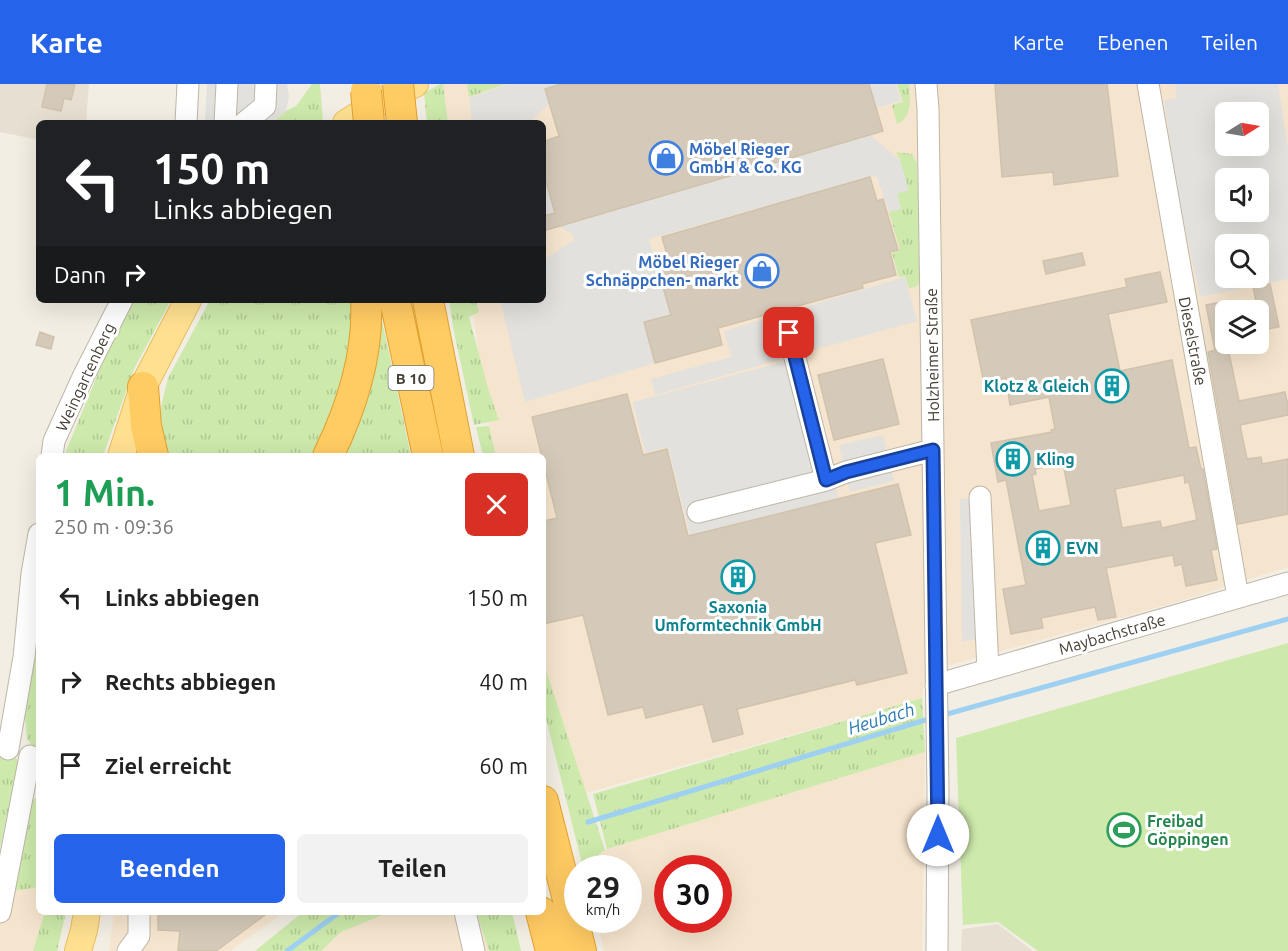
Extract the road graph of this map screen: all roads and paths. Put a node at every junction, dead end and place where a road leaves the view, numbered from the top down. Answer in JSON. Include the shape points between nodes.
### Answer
{"nodes":[{"id":1,"x":188,"y":84,"type":"edge"},
{"id":2,"x":227,"y":84,"type":"edge"},
{"id":3,"x":266,"y":84,"type":"edge"},
{"id":4,"x":398,"y":84,"type":"edge"},
{"id":5,"x":415,"y":84,"type":"edge"},
{"id":6,"x":926,"y":84,"type":"edge"},
{"id":7,"x":1148,"y":84,"type":"edge"},
{"id":8,"x":365,"y":87,"type":"edge"},
{"id":9,"x":186,"y":120,"type":"edge"},
{"id":10,"x":225,"y":120,"type":"edge"},
{"id":11,"x":248,"y":120,"type":"edge"},
{"id":12,"x":351,"y":120,"type":"edge"},
{"id":13,"x":369,"y":120,"type":"edge"},
{"id":14,"x":402,"y":120,"type":"edge"},
{"id":15,"x":120,"y":303,"type":"edge"},
{"id":16,"x":187,"y":303,"type":"edge"},
{"id":17,"x":366,"y":303,"type":"edge"},
{"id":18,"x":396,"y":303,"type":"edge"},
{"id":19,"x":429,"y":303,"type":"edge"},
{"id":20,"x":789,"y":333,"type":"dead end"},
{"id":21,"x":143,"y":387,"type":"junction"},
{"id":22,"x":933,"y":450,"type":"junction"},
{"id":23,"x":52,"y":453,"type":"edge"},
{"id":24,"x":122,"y":453,"type":"edge"},
{"id":25,"x":152,"y":453,"type":"edge"},
{"id":26,"x":329,"y":453,"type":"edge"},
{"id":27,"x":427,"y":453,"type":"edge"},
{"id":28,"x":458,"y":453,"type":"edge"},
{"id":29,"x":826,"y":480,"type":"junction"},
{"id":30,"x":980,"y":498,"type":"dead end"},
{"id":31,"x":698,"y":512,"type":"dead end"},
{"id":32,"x":36,"y":551,"type":"edge"},
{"id":33,"x":1288,"y":583,"type":"edge"},
{"id":34,"x":1238,"y":597,"type":"junction"},
{"id":35,"x":988,"y":670,"type":"junction"},
{"id":36,"x":936,"y":692,"type":"junction"},
{"id":37,"x":4,"y":748,"type":"edge"},
{"id":38,"x":34,"y":757,"type":"edge"},
{"id":39,"x":546,"y":813,"type":"edge"},
{"id":40,"x":0,"y":912,"type":"edge"},
{"id":41,"x":86,"y":915,"type":"edge"},
{"id":42,"x":140,"y":915,"type":"edge"},
{"id":43,"x":466,"y":915,"type":"edge"},
{"id":44,"x":542,"y":915,"type":"edge"},
{"id":45,"x":78,"y":951,"type":"edge"},
{"id":46,"x":128,"y":951,"type":"edge"},
{"id":47,"x":474,"y":951,"type":"edge"},
{"id":48,"x":551,"y":951,"type":"edge"},
{"id":49,"x":581,"y":951,"type":"edge"},
{"id":50,"x":937,"y":951,"type":"edge"}],
"edges":[{"from":1,"to":9,"type":"street"},
{"from":2,"to":10,"type":"street"},
{"from":3,"to":11,"type":"street","via":[[265,106]]},
{"from":4,"to":14,"type":"highway","bridge":true},
{"from":5,"to":12,"type":"main road"},
{"from":6,"to":22,"type":"street","name":"Holzheimer Straße"},
{"from":7,"to":34,"type":"street","name":"Dieselstraße"},
{"from":8,"to":13,"type":"highway","bridge":true},
{"from":15,"to":23,"type":"street","name":"Weingartenberg","via":[[82,377]]},
{"from":16,"to":21,"type":"main road"},
{"from":17,"to":26,"type":"highway","via":[[359,375]]},
{"from":18,"to":27,"type":"highway","number":"B 10"},
{"from":19,"to":28,"type":"highway","number":"B 10"},
{"from":20,"to":29,"type":"street"},
{"from":21,"to":24,"type":"main road"},
{"from":21,"to":25,"type":"highway"},
{"from":22,"to":29,"type":"street"},
{"from":22,"to":36,"type":"street","name":"Holzheimer Straße"},
{"from":29,"to":31,"type":"street"},
{"from":30,"to":35,"type":"street"},
{"from":32,"to":37,"type":"street","via":[[24,657]]},
{"from":33,"to":34,"type":"street","name":"Maybachstraße"},
{"from":34,"to":35,"type":"street","name":"Maybachstraße"},
{"from":35,"to":36,"type":"street","name":"Maybachstraße"},
{"from":36,"to":50,"type":"street","name":"Holzheimer Straße"},
{"from":37,"to":38,"type":"street"},
{"from":38,"to":40,"type":"street"},
{"from":39,"to":49,"type":"highway"},
{"from":41,"to":45,"type":"main road"},
{"from":42,"to":46,"type":"street","via":[[138,936]]},
{"from":43,"to":47,"type":"street"},
{"from":44,"to":48,"type":"highway"}]}
